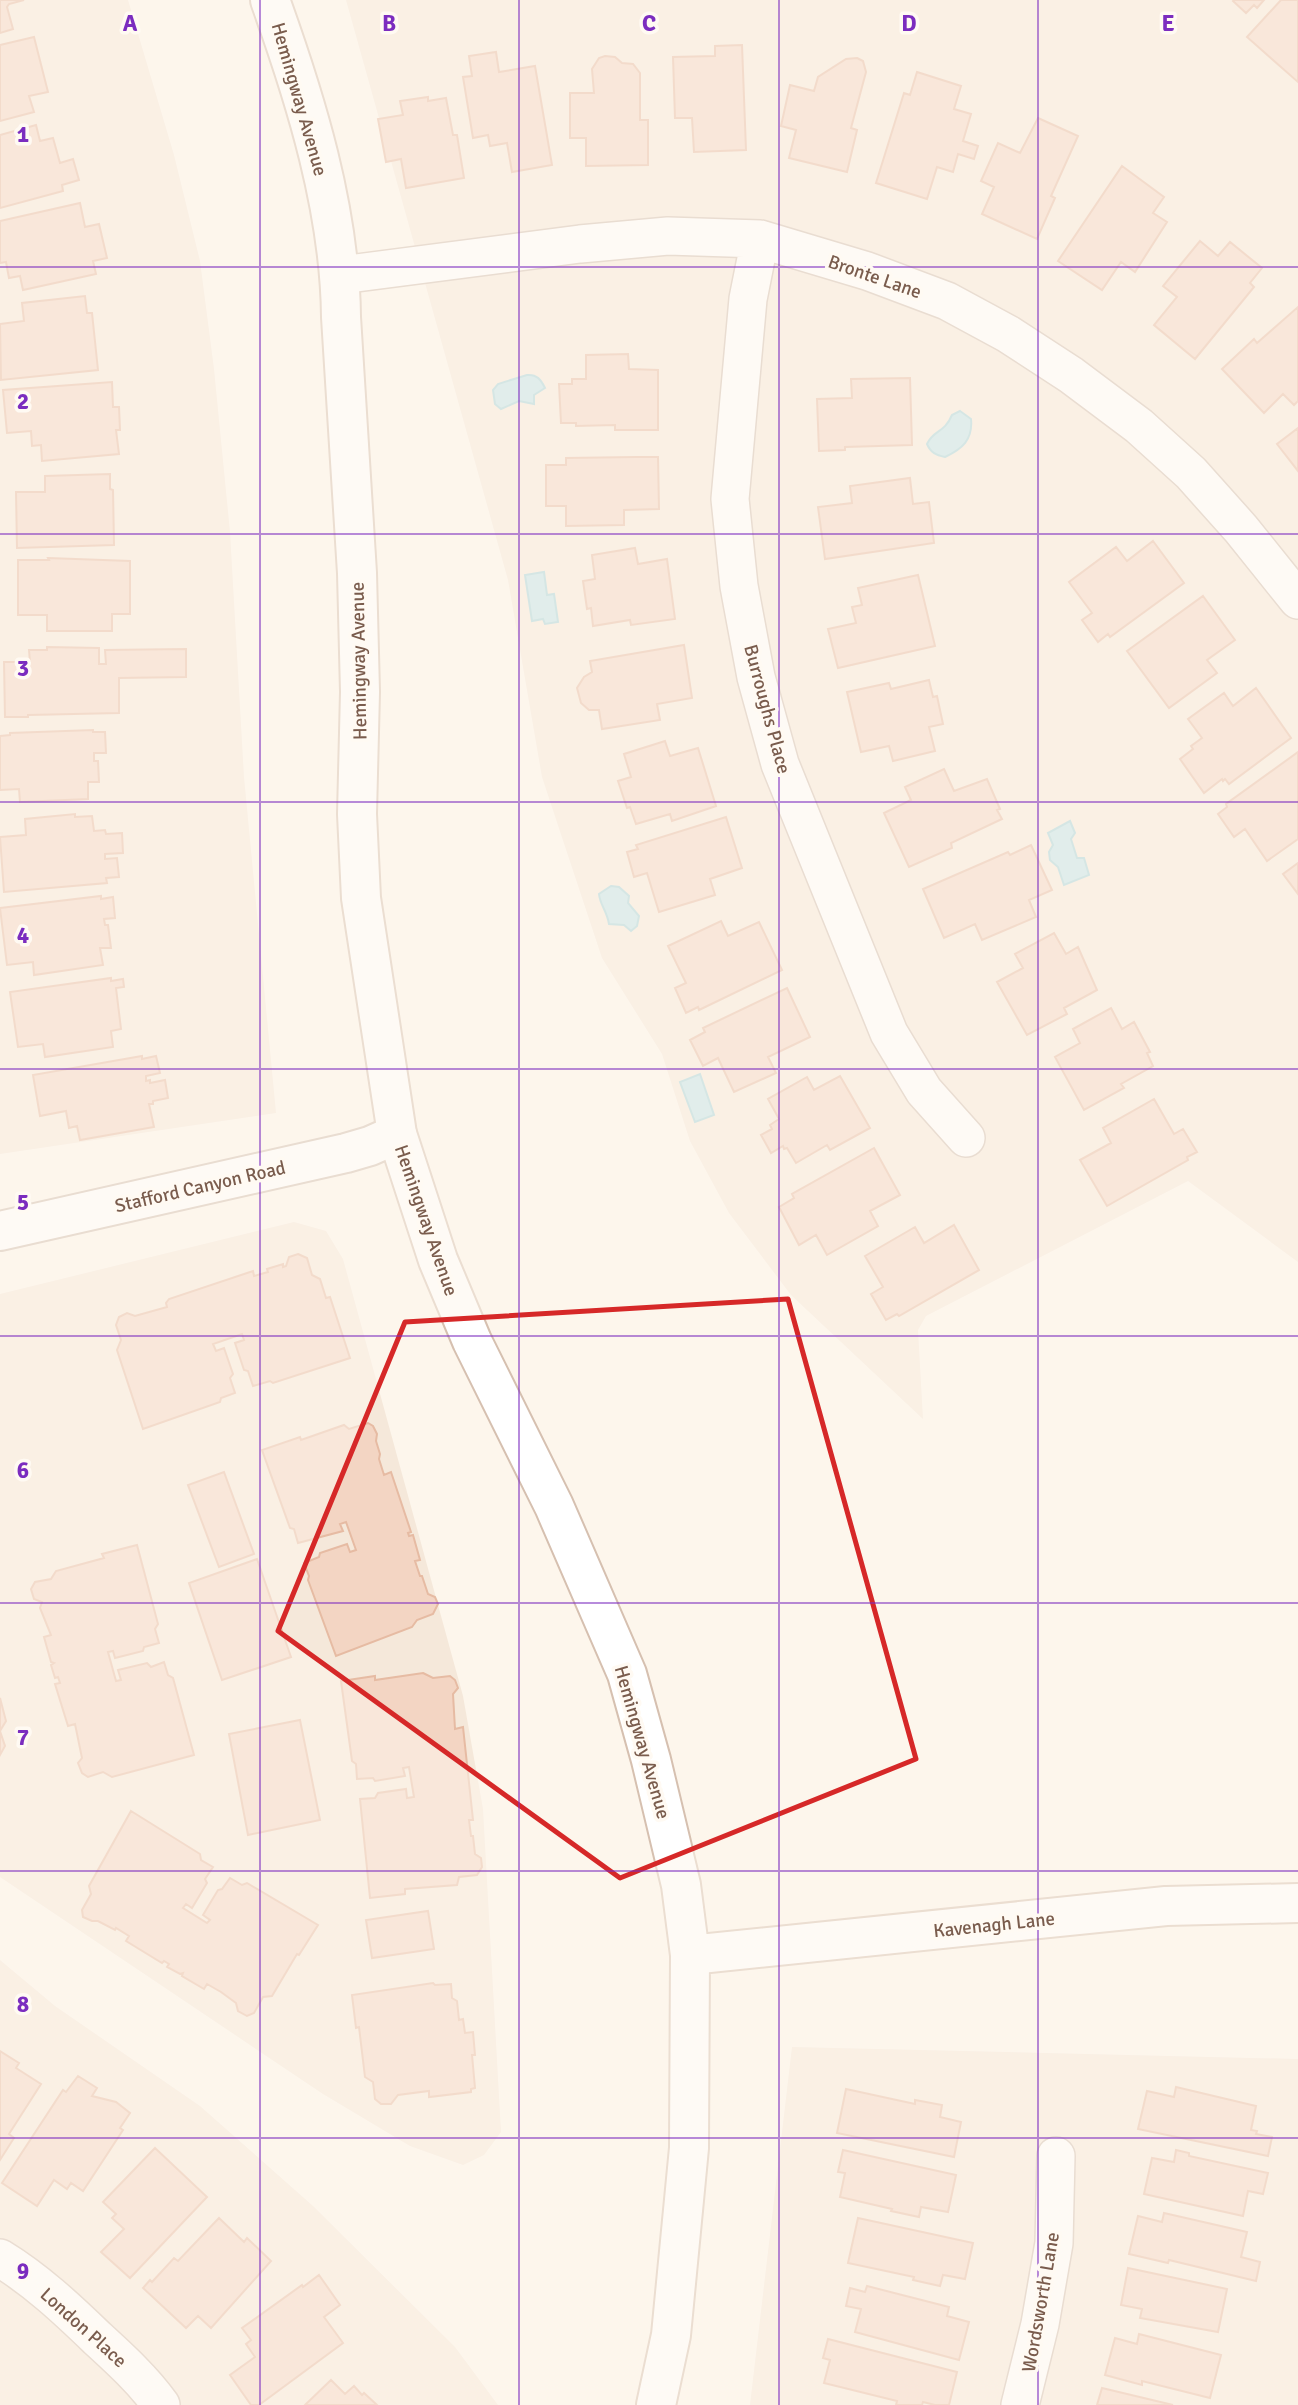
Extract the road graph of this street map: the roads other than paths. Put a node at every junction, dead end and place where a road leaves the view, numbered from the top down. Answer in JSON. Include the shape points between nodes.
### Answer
{"nodes":[{"id":1,"x":270,"y":0,"type":"edge"},
{"id":2,"x":760,"y":239,"type":"junction"},
{"id":3,"x":341,"y":275,"type":"junction"},
{"id":4,"x":1298,"y":600,"type":"edge"},
{"id":5,"x":397,"y":1134,"type":"junction"},
{"id":6,"x":966,"y":1138,"type":"dead end"},
{"id":7,"x":0,"y":1231,"type":"edge"},
{"id":8,"x":1298,"y":1903,"type":"edge"},
{"id":9,"x":690,"y":1955,"type":"junction"},
{"id":10,"x":1056,"y":2156,"type":"dead end"},
{"id":11,"x":0,"y":2258,"type":"edge"},
{"id":12,"x":161,"y":2405,"type":"edge"},
{"id":13,"x":656,"y":2405,"type":"edge"},
{"id":14,"x":1020,"y":2405,"type":"edge"}],
"edges":[{"from":1,"to":3,"type":"main road","name":"Hemingway Avenue","via":[[303,98]]},
{"from":2,"to":3,"type":"street","name":"Bronte Lane","via":[[655,237]]},
{"from":2,"to":4,"type":"street","name":"Bronte Lane","via":[[947,301],[1071,375],[1139,426],[1191,473]]},
{"from":2,"to":6,"type":"street","name":"Burroughs Place","via":[[748,299],[730,499],[739,586],[756,677],[780,764],[889,1033],[924,1091]]},
{"from":3,"to":5,"type":"main road","name":"Hemingway Avenue","via":[[357,573],[361,898]]},
{"from":5,"to":7,"type":"main road","name":"Stafford Canyon Road","via":[[346,1153]]},
{"from":5,"to":9,"type":"main road","name":"Hemingway Avenue","via":[[438,1260],[472,1341],[554,1506],[627,1674],[681,1885]]},
{"from":8,"to":9,"type":"main road","name":"Kavenagh Lane","via":[[1166,1906]]},
{"from":9,"to":13,"type":"main road","name":"Hemingway Avenue","via":[[688,2162],[671,2335]]},
{"from":10,"to":14,"type":"street","name":"Wordsworth Lane","via":[[1054,2243]]},
{"from":11,"to":12,"type":"street","name":"London Place","via":[[67,2309]]}]}
